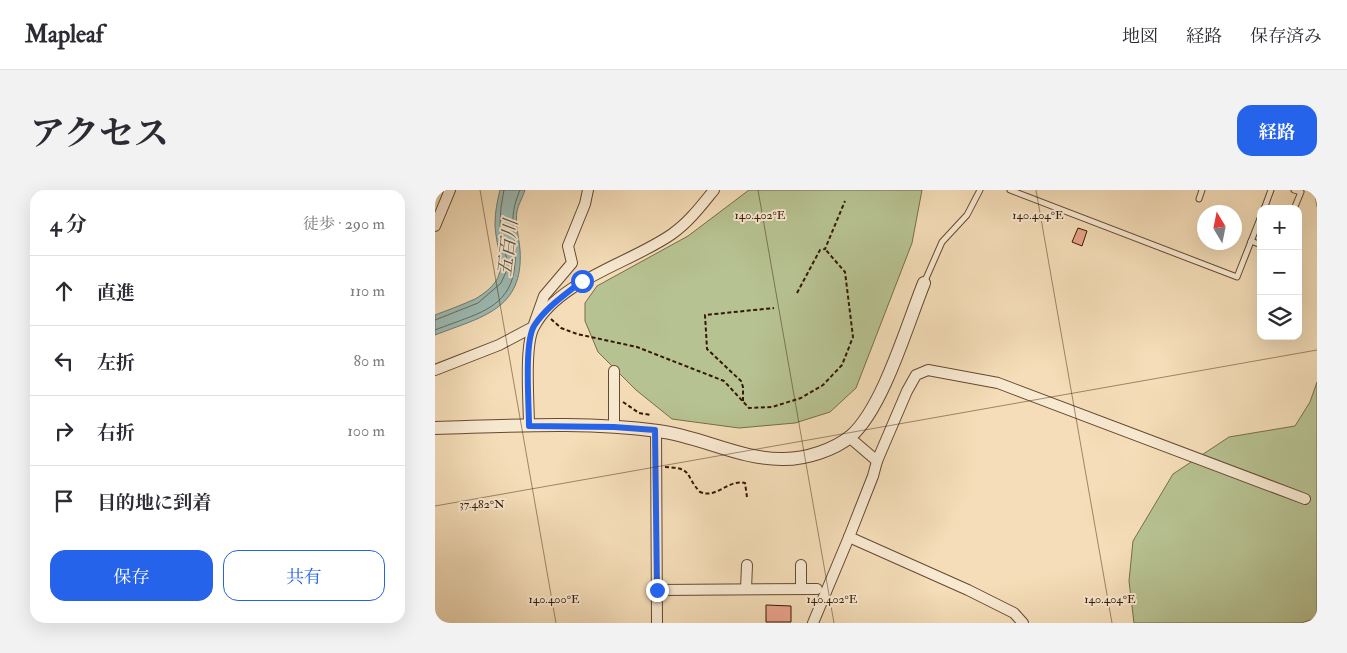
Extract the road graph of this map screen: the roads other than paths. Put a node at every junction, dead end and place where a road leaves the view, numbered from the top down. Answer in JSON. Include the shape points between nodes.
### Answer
{"nodes":[{"id":1,"x":450,"y":190,"type":"edge"},
{"id":2,"x":588,"y":190,"type":"edge"},
{"id":3,"x":714,"y":190,"type":"edge"},
{"id":4,"x":981,"y":190,"type":"edge"},
{"id":5,"x":1010,"y":190,"type":"edge"},
{"id":6,"x":1202,"y":190,"type":"edge"},
{"id":7,"x":1271,"y":190,"type":"edge"},
{"id":8,"x":1294,"y":190,"type":"edge"},
{"id":9,"x":1199,"y":199,"type":"dead end"},
{"id":10,"x":1265,"y":205,"type":"edge"},
{"id":11,"x":1296,"y":205,"type":"edge"},
{"id":12,"x":435,"y":226,"type":"edge"},
{"id":13,"x":1257,"y":226,"type":"edge"},
{"id":14,"x":1251,"y":241,"type":"junction"},
{"id":15,"x":1257,"y":243,"type":"edge"},
{"id":16,"x":924,"y":283,"type":"joint"},
{"id":17,"x":533,"y":328,"type":"junction"},
{"id":18,"x":435,"y":370,"type":"edge"},
{"id":19,"x":614,"y":371,"type":"dead end"},
{"id":20,"x":529,"y":426,"type":"junction"},
{"id":21,"x":614,"y":427,"type":"junction"},
{"id":22,"x":435,"y":428,"type":"edge"},
{"id":23,"x":655,"y":430,"type":"junction"},
{"id":24,"x":849,"y":437,"type":"junction"},
{"id":25,"x":877,"y":461,"type":"junction"},
{"id":26,"x":1305,"y":499,"type":"dead end"},
{"id":27,"x":849,"y":537,"type":"junction"},
{"id":28,"x":747,"y":565,"type":"dead end"},
{"id":29,"x":801,"y":565,"type":"dead end"},
{"id":30,"x":801,"y":588,"type":"junction"},
{"id":31,"x":747,"y":589,"type":"junction"},
{"id":32,"x":817,"y":589,"type":"dead end"},
{"id":33,"x":657,"y":590,"type":"junction"},
{"id":34,"x":657,"y":623,"type":"edge"},
{"id":35,"x":813,"y":623,"type":"edge"},
{"id":36,"x":1023,"y":623,"type":"edge"}],
"edges":[{"from":1,"to":12,"type":"street"},
{"from":2,"to":17,"type":"street","via":[[568,246],[572,263],[544,296]]},
{"from":3,"to":17,"type":"street","via":[[692,218],[671,235],[582,281],[545,313]]},
{"from":4,"to":16,"type":"lane","via":[[967,215],[942,242]]},
{"from":5,"to":14,"type":"lane","via":[[1237,277]]},
{"from":6,"to":9,"type":"lane"},
{"from":7,"to":10,"type":"lane"},
{"from":8,"to":11,"type":"lane","via":[[1301,192]]},
{"from":13,"to":14,"type":"lane"},
{"from":14,"to":15,"type":"lane"},
{"from":16,"to":24,"type":"street","via":[[880,395],[861,425]]},
{"from":17,"to":18,"type":"street"},
{"from":17,"to":20,"type":"street","via":[[528,371]]},
{"from":19,"to":21,"type":"street"},
{"from":20,"to":21,"type":"street"},
{"from":20,"to":22,"type":"street"},
{"from":21,"to":23,"type":"street"},
{"from":23,"to":24,"type":"street","via":[[677,433],[762,458],[783,459],[811,455]]},
{"from":23,"to":33,"type":"street"},
{"from":24,"to":25,"type":"street"},
{"from":25,"to":26,"type":"street","via":[[916,375],[928,370],[998,383]]},
{"from":25,"to":27,"type":"street"},
{"from":27,"to":35,"type":"street"},
{"from":27,"to":36,"type":"street","via":[[968,590],[1014,613]]},
{"from":28,"to":31,"type":"street"},
{"from":29,"to":30,"type":"street"},
{"from":30,"to":31,"type":"street"},
{"from":30,"to":32,"type":"street"},
{"from":31,"to":33,"type":"street"},
{"from":33,"to":34,"type":"street"}]}
